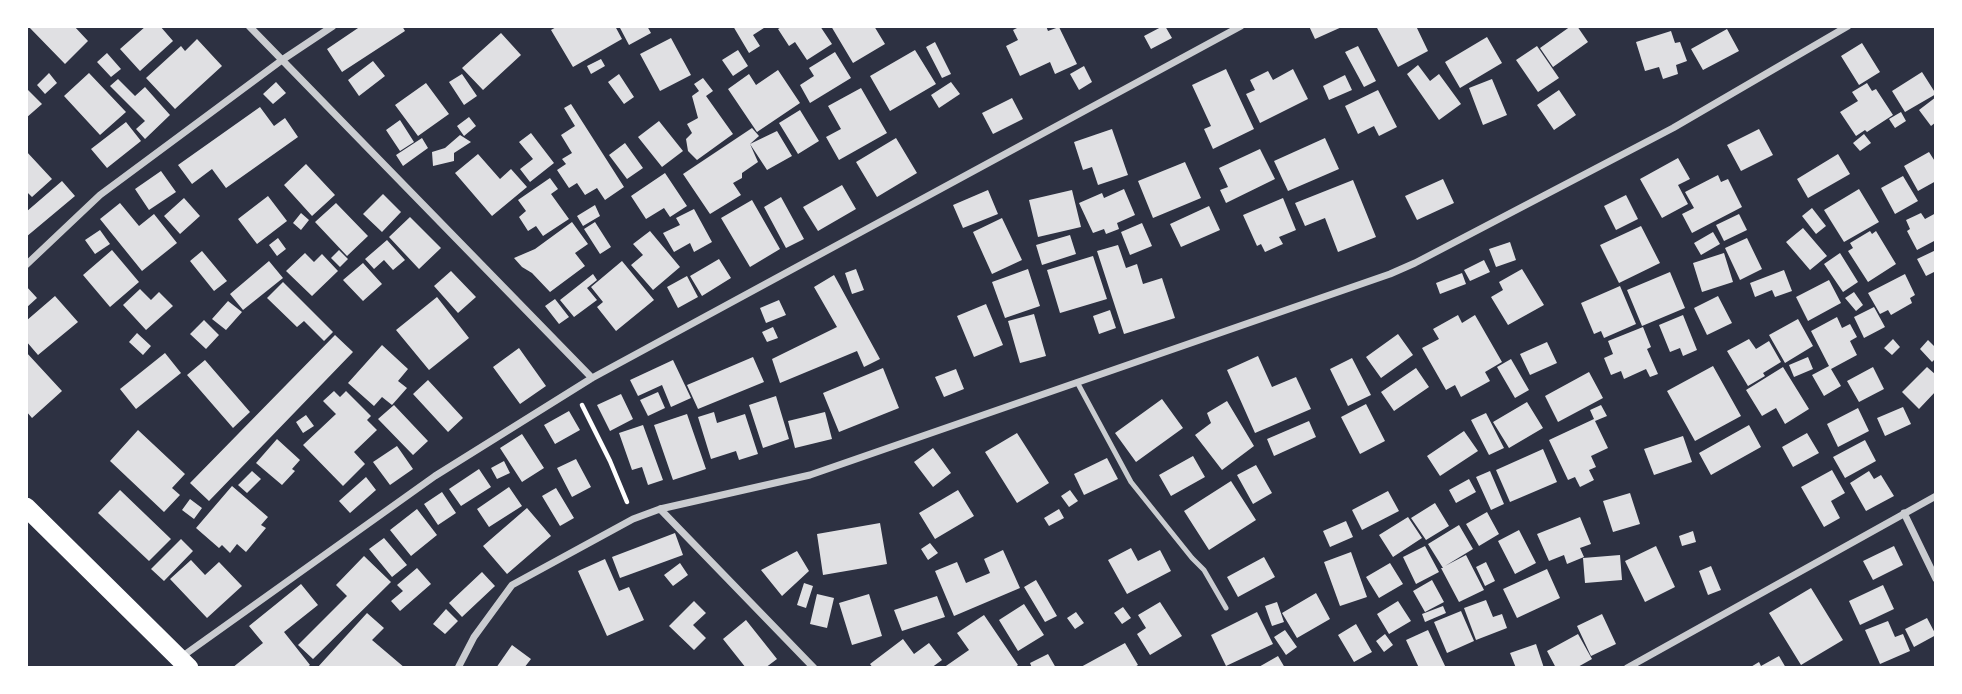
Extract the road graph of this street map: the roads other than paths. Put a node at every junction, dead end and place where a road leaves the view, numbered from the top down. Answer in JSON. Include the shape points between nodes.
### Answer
{"nodes":[{"id":1,"x":249,"y":26,"type":"edge"},
{"id":2,"x":333,"y":26,"type":"edge"},
{"id":3,"x":1241,"y":26,"type":"edge"},
{"id":4,"x":1848,"y":26,"type":"edge"},
{"id":5,"x":282,"y":60,"type":"junction"},
{"id":6,"x":26,"y":265,"type":"edge"},
{"id":7,"x":592,"y":377,"type":"junction"},
{"id":8,"x":1077,"y":382,"type":"junction"},
{"id":9,"x":1936,"y":496,"type":"edge"},
{"id":10,"x":26,"y":508,"type":"edge"},
{"id":11,"x":660,"y":509,"type":"junction"},
{"id":12,"x":1904,"y":513,"type":"junction"},
{"id":13,"x":1936,"y":579,"type":"edge"},
{"id":14,"x":1226,"y":608,"type":"dead end"},
{"id":15,"x":184,"y":663,"type":"edge"},
{"id":16,"x":458,"y":668,"type":"edge"},
{"id":17,"x":814,"y":668,"type":"edge"},
{"id":18,"x":1627,"y":668,"type":"edge"}],
"edges":[{"from":1,"to":5,"type":"street"},
{"from":2,"to":5,"type":"street"},
{"from":3,"to":7,"type":"street"},
{"from":4,"to":8,"type":"street","via":[[1673,128],[1415,263]]},
{"from":5,"to":6,"type":"street","via":[[100,195]]},
{"from":5,"to":7,"type":"street"},
{"from":7,"to":15,"type":"street","via":[[435,476]]},
{"from":8,"to":11,"type":"street","via":[[810,475]]},
{"from":8,"to":14,"type":"lane","via":[[1131,482],[1205,570]]},
{"from":9,"to":12,"type":"street"},
{"from":10,"to":15,"type":"highway"},
{"from":11,"to":16,"type":"street","via":[[512,585]]},
{"from":11,"to":17,"type":"street"},
{"from":12,"to":13,"type":"street"},
{"from":12,"to":18,"type":"street"}]}
